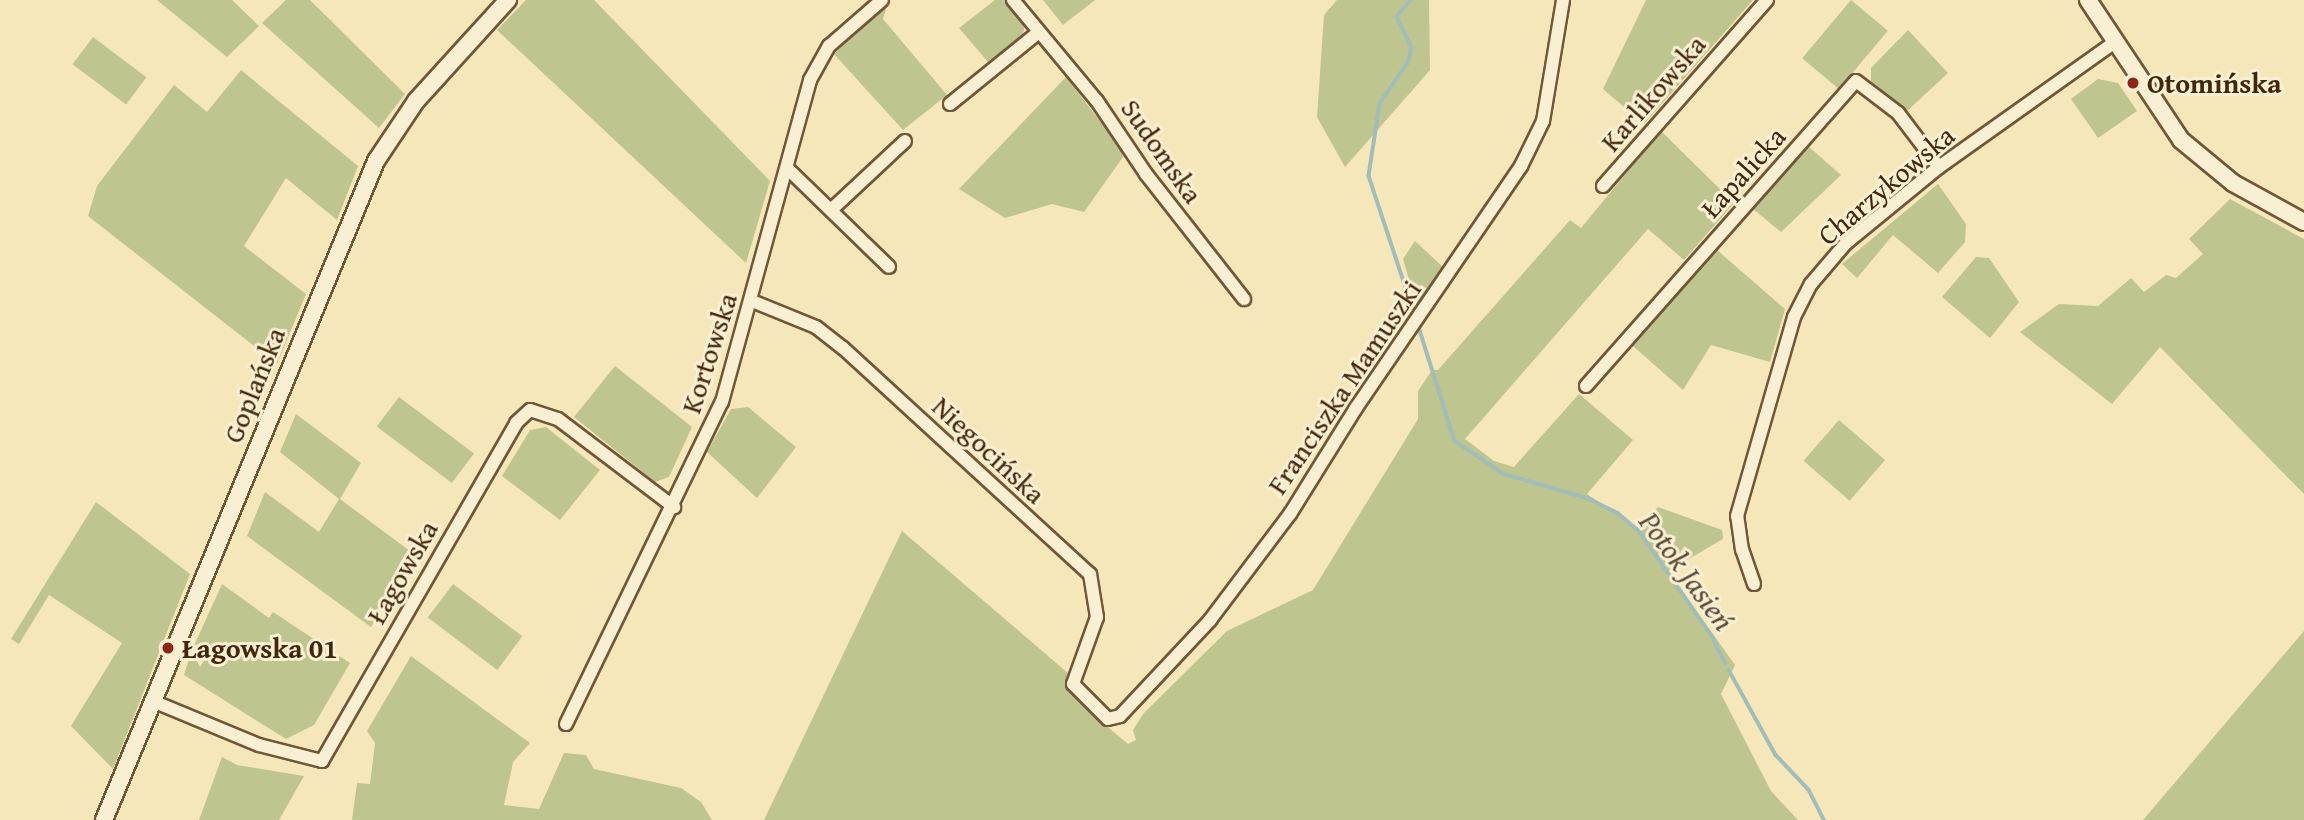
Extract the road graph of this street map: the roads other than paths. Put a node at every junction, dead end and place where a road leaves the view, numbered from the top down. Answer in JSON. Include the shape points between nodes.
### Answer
{"nodes":[{"id":1,"x":882,"y":0,"type":"edge"},
{"id":2,"x":1013,"y":0,"type":"edge"},
{"id":3,"x":1563,"y":0,"type":"edge"},
{"id":4,"x":1768,"y":0,"type":"edge"},
{"id":5,"x":2088,"y":0,"type":"edge"},
{"id":6,"x":506,"y":1,"type":"edge"},
{"id":7,"x":1039,"y":32,"type":"junction"},
{"id":8,"x":2115,"y":41,"type":"junction"},
{"id":9,"x":950,"y":104,"type":"dead end"},
{"id":10,"x":905,"y":141,"type":"dead end"},
{"id":11,"x":1939,"y":167,"type":"junction"},
{"id":12,"x":787,"y":168,"type":"junction"},
{"id":13,"x":1603,"y":186,"type":"dead end"},
{"id":14,"x":831,"y":210,"type":"junction"},
{"id":15,"x":2304,"y":222,"type":"edge"},
{"id":16,"x":889,"y":267,"type":"dead end"},
{"id":17,"x":1244,"y":299,"type":"dead end"},
{"id":18,"x":752,"y":301,"type":"junction"},
{"id":19,"x":1586,"y":386,"type":"dead end"},
{"id":20,"x":674,"y":507,"type":"junction"},
{"id":21,"x":1754,"y":584,"type":"dead end"},
{"id":22,"x":1075,"y":691,"type":"joint"},
{"id":23,"x":155,"y":702,"type":"junction"},
{"id":24,"x":566,"y":724,"type":"dead end"},
{"id":25,"x":104,"y":820,"type":"edge"}],
"edges":[{"from":1,"to":12,"type":"street","name":"Kortowska","via":[[829,46],[820,60],[810,80]]},
{"from":2,"to":7,"type":"street","name":"Sudomska"},
{"from":3,"to":22,"type":"street","name":"Franciszka Mamuszki","via":[[1543,121],[1535,142],[1290,514],[1210,620],[1120,716],[1108,719]]},
{"from":4,"to":13,"type":"street","name":"Karlikowska"},
{"from":5,"to":8,"type":"street"},
{"from":6,"to":23,"type":"street","name":"Goplańska","via":[[416,101],[376,161]]},
{"from":7,"to":9,"type":"street"},
{"from":7,"to":17,"type":"street","name":"Sudomska","via":[[1112,121],[1146,174]]},
{"from":8,"to":11,"type":"street","name":"Charzykowska"},
{"from":8,"to":15,"type":"street","via":[[2181,140],[2207,164]]},
{"from":10,"to":14,"type":"street"},
{"from":11,"to":19,"type":"street","name":"Łapalicka","via":[[1898,113],[1856,80]]},
{"from":11,"to":21,"type":"street","name":"Charzykowska","via":[[1846,243],[1811,284],[1794,317],[1737,516]]},
{"from":12,"to":14,"type":"street"},
{"from":12,"to":18,"type":"street","name":"Kortowska"},
{"from":14,"to":16,"type":"street"},
{"from":18,"to":20,"type":"street","name":"Kortowska","via":[[722,402]]},
{"from":18,"to":22,"type":"street","name":"Niegocińska","via":[[816,327],[843,348],[1090,574],[1097,617],[1073,684]]},
{"from":20,"to":23,"type":"street","name":"Łagowska","via":[[558,419],[530,410],[516,423],[322,761],[259,745]]},
{"from":20,"to":24,"type":"street","name":"Kortowska"},
{"from":23,"to":25,"type":"street","name":"Goplańska"}]}
